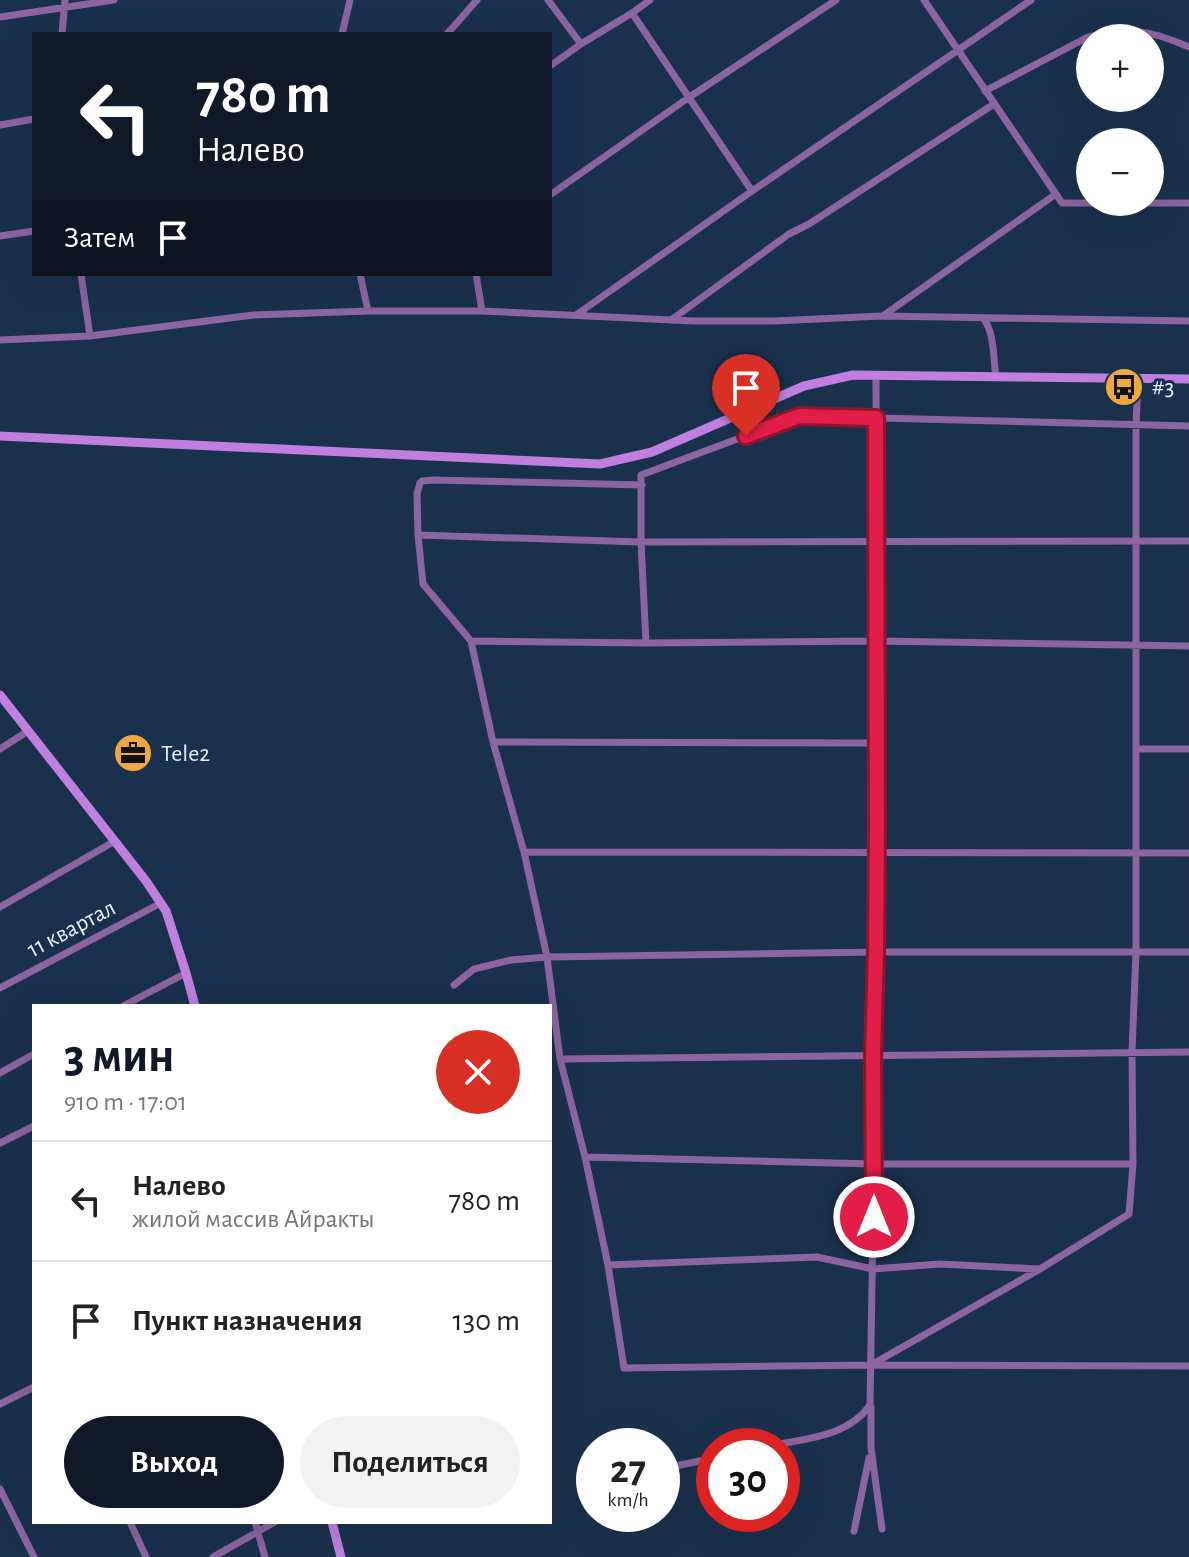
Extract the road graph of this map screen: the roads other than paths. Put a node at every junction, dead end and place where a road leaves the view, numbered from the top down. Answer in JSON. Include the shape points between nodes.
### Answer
{"nodes":[{"id":1,"x":114,"y":0,"type":"edge"},
{"id":2,"x":350,"y":0,"type":"edge"},
{"id":3,"x":477,"y":0,"type":"edge"},
{"id":4,"x":548,"y":0,"type":"edge"},
{"id":5,"x":650,"y":0,"type":"edge"},
{"id":6,"x":836,"y":0,"type":"edge"},
{"id":7,"x":924,"y":0,"type":"edge"},
{"id":8,"x":1031,"y":0,"type":"edge"},
{"id":9,"x":65,"y":4,"type":"edge"},
{"id":10,"x":632,"y":13,"type":"junction"},
{"id":11,"x":0,"y":17,"type":"edge"},
{"id":12,"x":62,"y":32,"type":"edge"},
{"id":13,"x":342,"y":32,"type":"edge"},
{"id":14,"x":449,"y":32,"type":"edge"},
{"id":15,"x":581,"y":44,"type":"junction"},
{"id":16,"x":1189,"y":47,"type":"edge"},
{"id":17,"x":957,"y":49,"type":"junction"},
{"id":18,"x":552,"y":65,"type":"edge"},
{"id":19,"x":985,"y":91,"type":"junction"},
{"id":20,"x":688,"y":98,"type":"junction"},
{"id":21,"x":994,"y":104,"type":"junction"},
{"id":22,"x":32,"y":119,"type":"edge"},
{"id":23,"x":0,"y":125,"type":"edge"},
{"id":24,"x":752,"y":191,"type":"junction"},
{"id":25,"x":552,"y":194,"type":"edge"},
{"id":26,"x":1056,"y":194,"type":"junction"},
{"id":27,"x":1189,"y":203,"type":"edge"},
{"id":28,"x":32,"y":231,"type":"edge"},
{"id":29,"x":0,"y":236,"type":"edge"},
{"id":30,"x":81,"y":276,"type":"edge"},
{"id":31,"x":360,"y":276,"type":"edge"},
{"id":32,"x":476,"y":276,"type":"edge"},
{"id":33,"x":368,"y":311,"type":"junction"},
{"id":34,"x":482,"y":311,"type":"junction"},
{"id":35,"x":575,"y":316,"type":"junction"},
{"id":36,"x":882,"y":316,"type":"junction"},
{"id":37,"x":982,"y":318,"type":"junction"},
{"id":38,"x":671,"y":320,"type":"junction"},
{"id":39,"x":1189,"y":321,"type":"edge"},
{"id":40,"x":90,"y":336,"type":"junction"},
{"id":41,"x":0,"y":340,"type":"edge"},
{"id":42,"x":876,"y":375,"type":"junction"},
{"id":43,"x":996,"y":377,"type":"junction"},
{"id":44,"x":1138,"y":379,"type":"junction"},
{"id":45,"x":1189,"y":379,"type":"edge"},
{"id":46,"x":876,"y":418,"type":"junction"},
{"id":47,"x":1136,"y":426,"type":"junction"},
{"id":48,"x":1189,"y":426,"type":"edge"},
{"id":49,"x":0,"y":436,"type":"edge"},
{"id":50,"x":635,"y":456,"type":"junction"},
{"id":51,"x":641,"y":475,"type":"junction"},
{"id":52,"x":642,"y":485,"type":"junction"},
{"id":53,"x":418,"y":535,"type":"junction"},
{"id":54,"x":877,"y":541,"type":"junction"},
{"id":55,"x":1136,"y":541,"type":"junction"},
{"id":56,"x":1189,"y":541,"type":"edge"},
{"id":57,"x":641,"y":542,"type":"junction"},
{"id":58,"x":471,"y":641,"type":"junction"},
{"id":59,"x":877,"y":641,"type":"junction"},
{"id":60,"x":646,"y":643,"type":"junction"},
{"id":61,"x":1136,"y":646,"type":"junction"},
{"id":62,"x":1189,"y":646,"type":"edge"},
{"id":63,"x":0,"y":695,"type":"edge"},
{"id":64,"x":28,"y":731,"type":"junction"},
{"id":65,"x":493,"y":742,"type":"junction"},
{"id":66,"x":877,"y":743,"type":"junction"},
{"id":67,"x":0,"y":749,"type":"edge"},
{"id":68,"x":1136,"y":749,"type":"junction"},
{"id":69,"x":1189,"y":749,"type":"edge"},
{"id":70,"x":115,"y":841,"type":"junction"},
{"id":71,"x":524,"y":852,"type":"junction"},
{"id":72,"x":1136,"y":852,"type":"junction"},
{"id":73,"x":877,"y":853,"type":"junction"},
{"id":74,"x":1189,"y":853,"type":"edge"},
{"id":75,"x":161,"y":903,"type":"junction"},
{"id":76,"x":0,"y":907,"type":"edge"},
{"id":77,"x":876,"y":952,"type":"junction"},
{"id":78,"x":1136,"y":952,"type":"junction"},
{"id":79,"x":1189,"y":952,"type":"edge"},
{"id":80,"x":547,"y":957,"type":"junction"},
{"id":81,"x":186,"y":973,"type":"junction"},
{"id":82,"x":454,"y":985,"type":"dead end"},
{"id":83,"x":0,"y":988,"type":"edge"},
{"id":84,"x":127,"y":1004,"type":"edge"},
{"id":85,"x":194,"y":1004,"type":"edge"},
{"id":86,"x":1132,"y":1052,"type":"junction"},
{"id":87,"x":1189,"y":1052,"type":"edge"},
{"id":88,"x":32,"y":1055,"type":"edge"},
{"id":89,"x":873,"y":1055,"type":"junction"},
{"id":90,"x":560,"y":1059,"type":"junction"},
{"id":91,"x":0,"y":1073,"type":"edge"},
{"id":92,"x":32,"y":1127,"type":"edge"},
{"id":93,"x":0,"y":1143,"type":"edge"},
{"id":94,"x":585,"y":1157,"type":"junction"},
{"id":95,"x":874,"y":1164,"type":"junction"},
{"id":96,"x":1133,"y":1164,"type":"junction"},
{"id":97,"x":608,"y":1265,"type":"junction"},
{"id":98,"x":873,"y":1269,"type":"junction"},
{"id":99,"x":1040,"y":1269,"type":"junction"},
{"id":100,"x":871,"y":1365,"type":"junction"},
{"id":101,"x":1189,"y":1366,"type":"edge"},
{"id":102,"x":32,"y":1388,"type":"edge"},
{"id":103,"x":0,"y":1404,"type":"edge"},
{"id":104,"x":870,"y":1405,"type":"junction"},
{"id":105,"x":800,"y":1440,"type":"edge"},
{"id":106,"x":871,"y":1448,"type":"junction"},
{"id":107,"x":0,"y":1489,"type":"edge"},
{"id":108,"x":131,"y":1524,"type":"edge"},
{"id":109,"x":256,"y":1524,"type":"edge"},
{"id":110,"x":271,"y":1524,"type":"edge"},
{"id":111,"x":333,"y":1524,"type":"edge"},
{"id":112,"x":882,"y":1529,"type":"dead end"},
{"id":113,"x":258,"y":1531,"type":"junction"},
{"id":114,"x":854,"y":1531,"type":"dead end"},
{"id":115,"x":34,"y":1557,"type":"edge"},
{"id":116,"x":146,"y":1557,"type":"edge"},
{"id":117,"x":213,"y":1557,"type":"edge"},
{"id":118,"x":265,"y":1557,"type":"edge"},
{"id":119,"x":341,"y":1557,"type":"edge"}],
"edges":[{"from":1,"to":9,"type":"street"},
{"from":2,"to":13,"type":"street"},
{"from":3,"to":14,"type":"street"},
{"from":4,"to":15,"type":"street"},
{"from":5,"to":10,"type":"street"},
{"from":6,"to":20,"type":"street"},
{"from":7,"to":17,"type":"street"},
{"from":8,"to":17,"type":"street"},
{"from":9,"to":11,"type":"street"},
{"from":9,"to":12,"type":"street"},
{"from":10,"to":15,"type":"street"},
{"from":10,"to":20,"type":"street"},
{"from":15,"to":18,"type":"street"},
{"from":16,"to":19,"type":"street","via":[[1143,31],[1103,33]]},
{"from":17,"to":19,"type":"street"},
{"from":17,"to":24,"type":"street"},
{"from":19,"to":21,"type":"street"},
{"from":20,"to":24,"type":"street"},
{"from":20,"to":25,"type":"street"},
{"from":21,"to":26,"type":"street"},
{"from":21,"to":38,"type":"street","via":[[789,234]]},
{"from":22,"to":23,"type":"street"},
{"from":24,"to":35,"type":"street"},
{"from":26,"to":27,"type":"street","via":[[1062,203]]},
{"from":26,"to":36,"type":"street"},
{"from":28,"to":29,"type":"street"},
{"from":30,"to":40,"type":"street"},
{"from":31,"to":33,"type":"street"},
{"from":32,"to":34,"type":"street"},
{"from":33,"to":34,"type":"street"},
{"from":33,"to":40,"type":"street","via":[[253,315]]},
{"from":34,"to":35,"type":"street"},
{"from":35,"to":38,"type":"street"},
{"from":36,"to":37,"type":"street"},
{"from":36,"to":38,"type":"street"},
{"from":37,"to":39,"type":"street"},
{"from":37,"to":43,"type":"street","via":[[990,333]]},
{"from":40,"to":41,"type":"street"},
{"from":42,"to":43,"type":"main road"},
{"from":42,"to":46,"type":"street"},
{"from":42,"to":50,"type":"main road","via":[[804,386]]},
{"from":43,"to":44,"type":"main road"},
{"from":44,"to":45,"type":"main road"},
{"from":44,"to":47,"type":"street"},
{"from":46,"to":47,"type":"street"},
{"from":46,"to":51,"type":"street","via":[[799,416]]},
{"from":46,"to":54,"type":"street"},
{"from":47,"to":48,"type":"street"},
{"from":47,"to":55,"type":"street"},
{"from":49,"to":50,"type":"main road","via":[[600,464]]},
{"from":50,"to":51,"type":"street"},
{"from":51,"to":52,"type":"street"},
{"from":52,"to":53,"type":"street","via":[[422,481],[417,494]]},
{"from":52,"to":57,"type":"street"},
{"from":53,"to":57,"type":"street"},
{"from":53,"to":58,"type":"street","via":[[423,584]]},
{"from":54,"to":55,"type":"street"},
{"from":54,"to":57,"type":"street"},
{"from":54,"to":59,"type":"street"},
{"from":55,"to":56,"type":"street"},
{"from":55,"to":61,"type":"street"},
{"from":57,"to":60,"type":"street"},
{"from":58,"to":60,"type":"street"},
{"from":58,"to":65,"type":"street"},
{"from":59,"to":60,"type":"street"},
{"from":59,"to":61,"type":"street"},
{"from":59,"to":66,"type":"street"},
{"from":61,"to":62,"type":"street"},
{"from":61,"to":68,"type":"street"},
{"from":63,"to":64,"type":"main road"},
{"from":64,"to":67,"type":"street"},
{"from":64,"to":70,"type":"main road"},
{"from":65,"to":66,"type":"street"},
{"from":65,"to":71,"type":"street"},
{"from":66,"to":73,"type":"street"},
{"from":68,"to":69,"type":"street"},
{"from":68,"to":72,"type":"street"},
{"from":70,"to":75,"type":"main road"},
{"from":70,"to":76,"type":"street"},
{"from":71,"to":73,"type":"street"},
{"from":71,"to":80,"type":"street"},
{"from":72,"to":73,"type":"street"},
{"from":72,"to":74,"type":"street"},
{"from":72,"to":78,"type":"street"},
{"from":73,"to":77,"type":"street"},
{"from":75,"to":81,"type":"main road"},
{"from":75,"to":83,"type":"street","name":"11 квартал"},
{"from":77,"to":78,"type":"street"},
{"from":77,"to":80,"type":"street"},
{"from":77,"to":89,"type":"street"},
{"from":78,"to":79,"type":"street"},
{"from":78,"to":86,"type":"street"},
{"from":80,"to":82,"type":"street","via":[[474,969]]},
{"from":80,"to":90,"type":"street"},
{"from":81,"to":84,"type":"street"},
{"from":81,"to":85,"type":"main road"},
{"from":86,"to":87,"type":"street"},
{"from":86,"to":89,"type":"street"},
{"from":86,"to":96,"type":"street"},
{"from":88,"to":91,"type":"street"},
{"from":89,"to":90,"type":"street"},
{"from":89,"to":95,"type":"street"},
{"from":90,"to":94,"type":"street"},
{"from":92,"to":93,"type":"street"},
{"from":94,"to":95,"type":"street"},
{"from":94,"to":97,"type":"street"},
{"from":95,"to":96,"type":"street"},
{"from":95,"to":98,"type":"street"},
{"from":96,"to":99,"type":"street","via":[[1129,1214]]},
{"from":97,"to":98,"type":"street","via":[[817,1257]]},
{"from":97,"to":100,"type":"street","via":[[624,1368]]},
{"from":98,"to":99,"type":"street","via":[[940,1264]]},
{"from":98,"to":100,"type":"street"},
{"from":99,"to":100,"type":"street"},
{"from":100,"to":101,"type":"street"},
{"from":100,"to":104,"type":"street"},
{"from":102,"to":103,"type":"street"},
{"from":104,"to":105,"type":"street","via":[[850,1426]]},
{"from":104,"to":106,"type":"street"},
{"from":106,"to":112,"type":"street"},
{"from":106,"to":114,"type":"street"},
{"from":107,"to":115,"type":"street"},
{"from":108,"to":116,"type":"street"},
{"from":109,"to":113,"type":"street"},
{"from":110,"to":113,"type":"street"},
{"from":111,"to":119,"type":"main road"},
{"from":113,"to":117,"type":"street"},
{"from":113,"to":118,"type":"street"}]}
